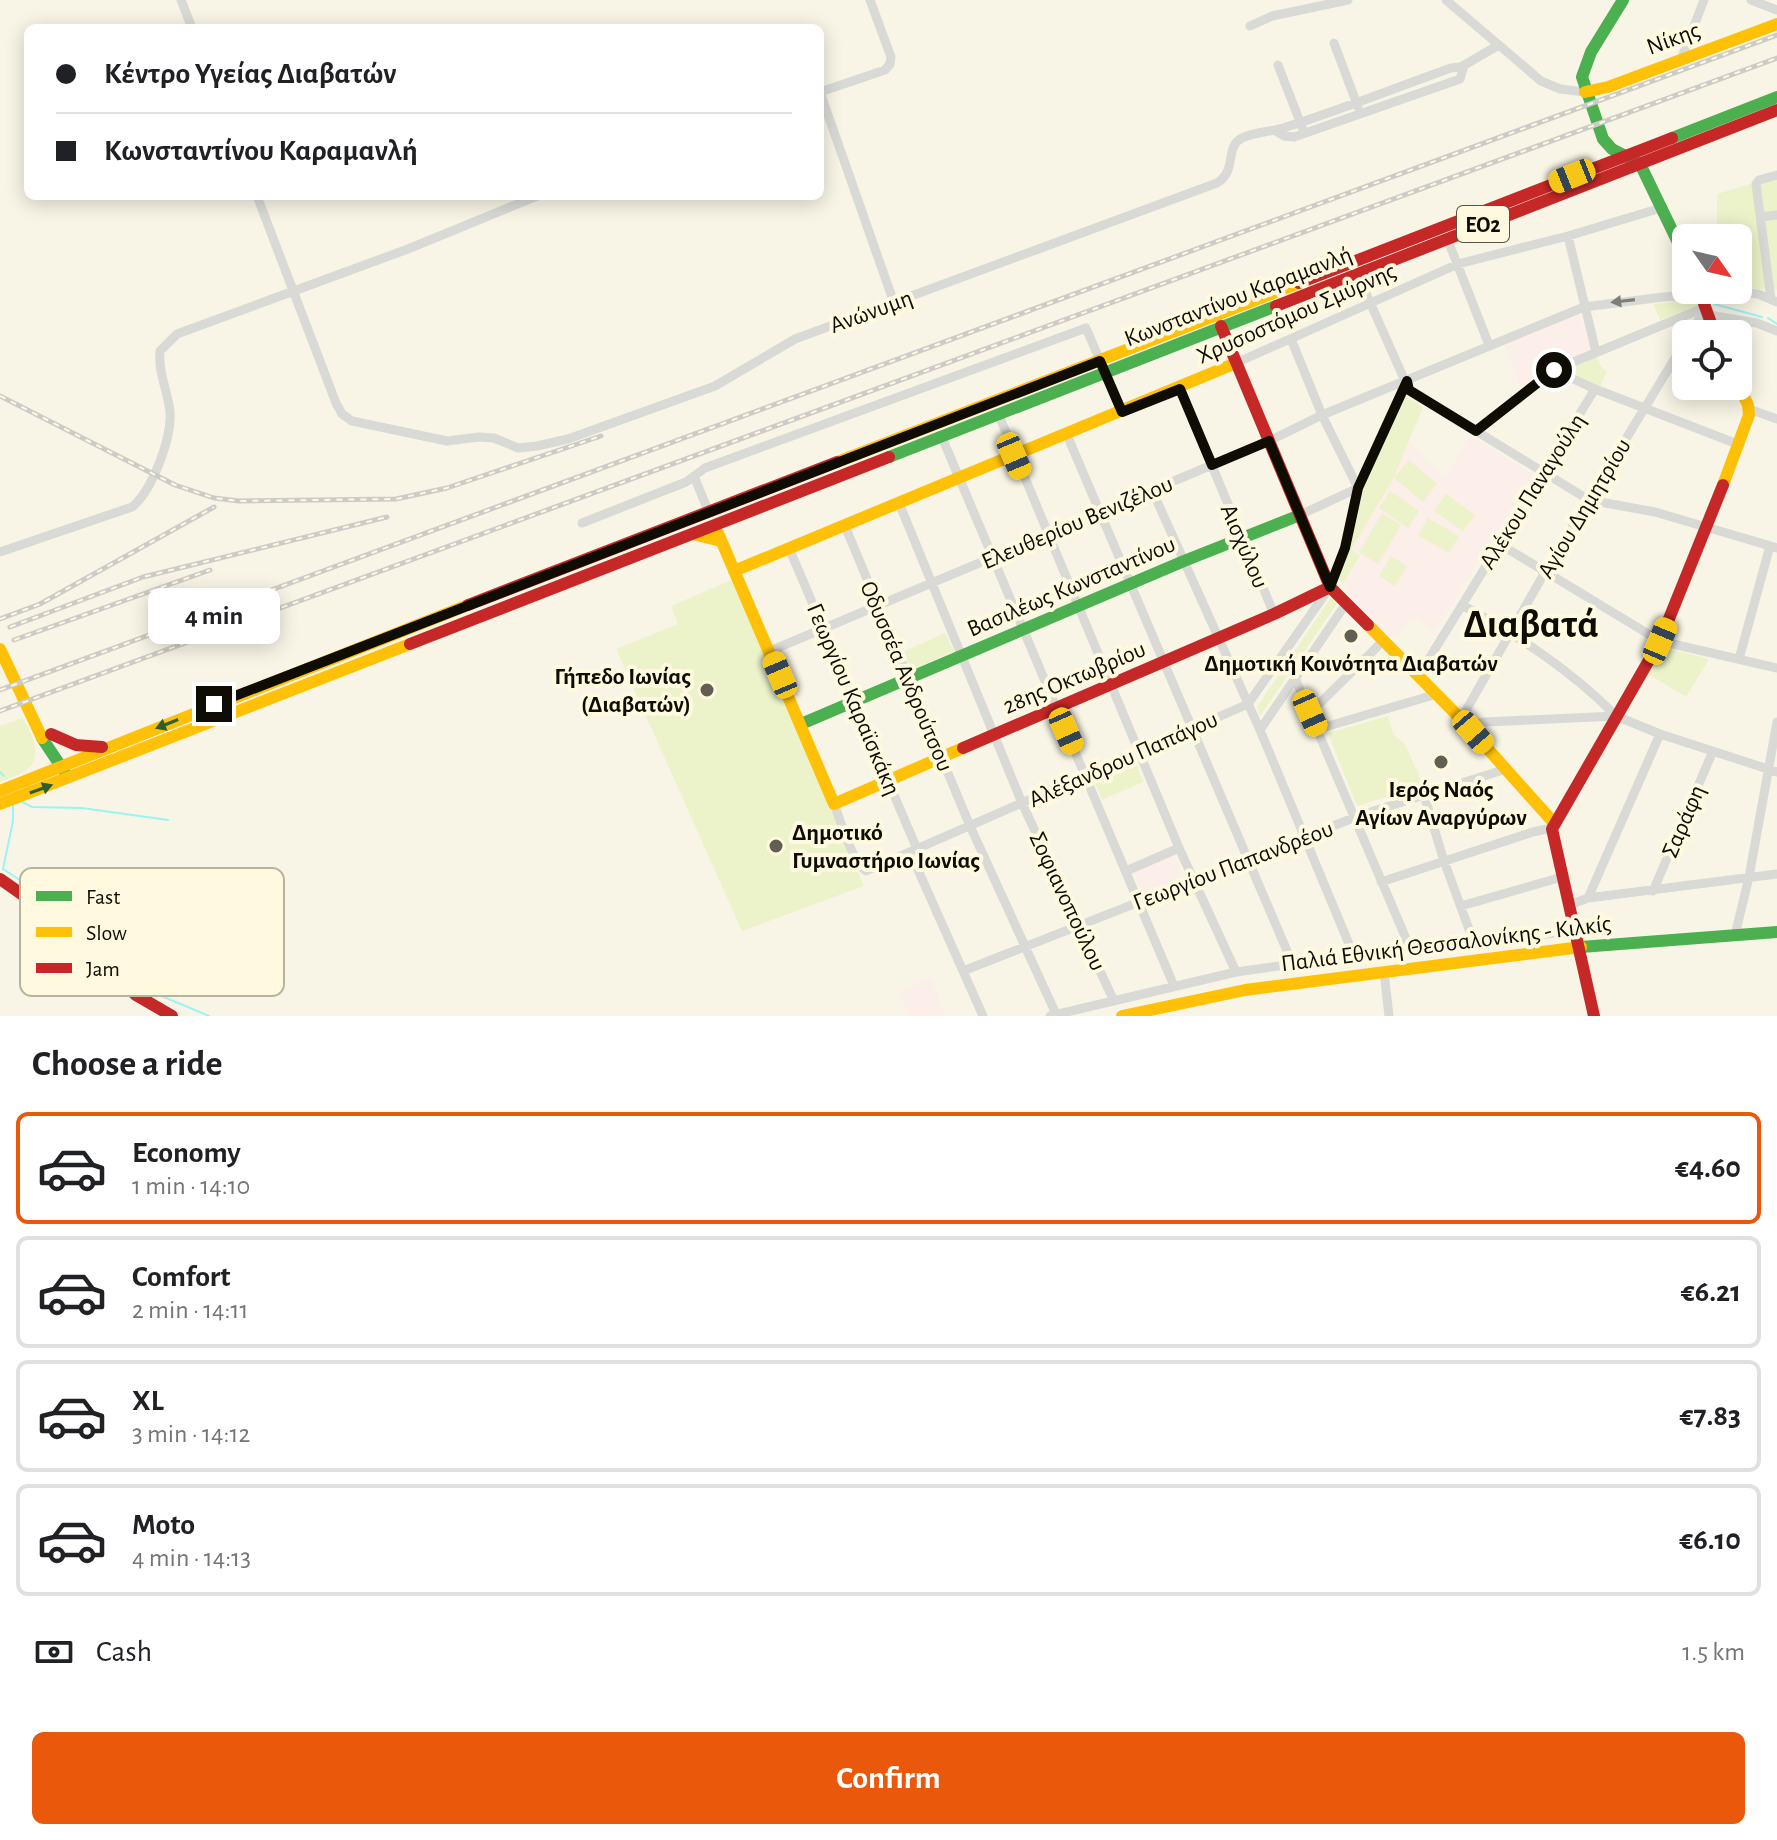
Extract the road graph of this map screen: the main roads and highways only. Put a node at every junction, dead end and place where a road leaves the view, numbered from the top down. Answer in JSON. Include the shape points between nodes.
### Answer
{"nodes":[{"id":1,"x":1623,"y":0,"type":"edge"},
{"id":2,"x":1777,"y":24,"type":"edge"},
{"id":3,"x":1585,"y":92,"type":"junction"},
{"id":4,"x":1777,"y":97,"type":"edge"},
{"id":5,"x":1777,"y":110,"type":"edge"},
{"id":6,"x":1603,"y":139,"type":"junction"},
{"id":7,"x":1624,"y":156,"type":"junction"},
{"id":8,"x":1638,"y":163,"type":"junction"},
{"id":9,"x":1598,"y":166,"type":"junction"},
{"id":10,"x":1672,"y":230,"type":"edge"},
{"id":11,"x":1221,"y":326,"type":"junction"},
{"id":12,"x":1236,"y":363,"type":"junction"},
{"id":13,"x":1102,"y":366,"type":"junction"},
{"id":14,"x":1745,"y":400,"type":"edge"},
{"id":15,"x":1300,"y":515,"type":"junction"},
{"id":16,"x":712,"y":519,"type":"junction"},
{"id":17,"x":692,"y":534,"type":"junction"},
{"id":18,"x":721,"y":541,"type":"junction"},
{"id":19,"x":734,"y":571,"type":"junction"},
{"id":20,"x":1330,"y":587,"type":"junction"},
{"id":21,"x":0,"y":649,"type":"edge"},
{"id":22,"x":801,"y":724,"type":"junction"},
{"id":23,"x":46,"y":736,"type":"junction"},
{"id":24,"x":110,"y":747,"type":"junction"},
{"id":25,"x":65,"y":765,"type":"junction"},
{"id":26,"x":34,"y":777,"type":"junction"},
{"id":27,"x":70,"y":778,"type":"junction"},
{"id":28,"x":0,"y":791,"type":"edge"},
{"id":29,"x":0,"y":804,"type":"edge"},
{"id":30,"x":1553,"y":826,"type":"junction"},
{"id":31,"x":2,"y":881,"type":"edge"},
{"id":32,"x":20,"y":893,"type":"edge"},
{"id":33,"x":1777,"y":932,"type":"edge"},
{"id":34,"x":1578,"y":939,"type":"junction"},
{"id":35,"x":138,"y":996,"type":"edge"},
{"id":36,"x":1128,"y":1015,"type":"edge"},
{"id":37,"x":172,"y":1016,"type":"edge"},
{"id":38,"x":1594,"y":1016,"type":"edge"}],
"edges":[{"from":1,"to":3,"type":"main road","via":[[1591,52],[1582,77]]},
{"from":2,"to":3,"type":"main road","name":"Νίκης"},
{"from":3,"to":6,"type":"main road"},
{"from":4,"to":7,"type":"main road","name":"Κωνσταντίνου Καραμανλή","number":"ΕΟ2"},
{"from":5,"to":8,"type":"main road","name":"Κωνσταντίνου Καραμανλή","number":"ΕΟ2"},
{"from":6,"to":7,"type":"main road"},
{"from":6,"to":9,"type":"main road"},
{"from":7,"to":8,"type":"main road"},
{"from":7,"to":9,"type":"main road","name":"Κωνσταντίνου Καραμανλή","number":"ΕΟ2"},
{"from":8,"to":10,"type":"main road"},
{"from":8,"to":11,"type":"main road","name":"Κωνσταντίνου Καραμανλή","number":"ΕΟ2"},
{"from":9,"to":13,"type":"main road","name":"Κωνσταντίνου Καραμανλή","number":"ΕΟ2"},
{"from":11,"to":12,"type":"main road"},
{"from":11,"to":13,"type":"main road","name":"Κωνσταντίνου Καραμανλή","number":"ΕΟ2"},
{"from":12,"to":15,"type":"main road"},
{"from":12,"to":19,"type":"main road","name":"Χρυσοστόμου Σμύρνης"},
{"from":13,"to":16,"type":"main road","name":"Κωνσταντίνου Καραμανλή","number":"ΕΟ2"},
{"from":13,"to":16,"type":"main road","name":"Κωνσταντίνου Καραμανλή","number":"ΕΟ2","via":[[998,413]]},
{"from":14,"to":30,"type":"main road","via":[[1749,409],[1740,445],[1660,641]]},
{"from":15,"to":20,"type":"main road"},
{"from":15,"to":22,"type":"main road","name":"Βασιλέως Κωνσταντίνου"},
{"from":16,"to":17,"type":"main road","name":"Κωνσταντίνου Καραμανλή","number":"ΕΟ2"},
{"from":16,"to":18,"type":"main road"},
{"from":16,"to":24,"type":"main road","name":"Κωνσταντίνου Καραμανλή","number":"ΕΟ2","one_way":true},
{"from":17,"to":18,"type":"main road"},
{"from":17,"to":27,"type":"main road","name":"Κωνσταντίνου Καραμανλή","number":"ΕΟ2"},
{"from":18,"to":19,"type":"main road"},
{"from":19,"to":22,"type":"main road"},
{"from":20,"to":22,"type":"main road","name":"28ης Οκτωβρίου","via":[[834,804]]},
{"from":20,"to":30,"type":"main road","via":[[1464,722]]},
{"from":21,"to":23,"type":"main road"},
{"from":23,"to":24,"type":"main road"},
{"from":23,"to":25,"type":"main road"},
{"from":23,"to":26,"type":"main road","via":[[44,759]]},
{"from":24,"to":25,"type":"main road","name":"Κωνσταντίνου Καραμανλή","number":"ΕΟ2"},
{"from":25,"to":26,"type":"main road","name":"Κωνσταντίνου Καραμανλή","number":"ΕΟ2"},
{"from":25,"to":27,"type":"main road"},
{"from":26,"to":28,"type":"main road","name":"Κωνσταντίνου Καραμανλή","number":"ΕΟ2"},
{"from":29,"to":27,"type":"main road","name":"Κωνσταντίνου Καραμανλή","number":"ΕΟ2","one_way":true},
{"from":30,"to":34,"type":"main road"},
{"from":31,"to":32,"type":"main road"},
{"from":33,"to":34,"type":"main road","name":"Παλιά Εθνική Θεσσαλονίκης - Κιλκίς"},
{"from":34,"to":36,"type":"main road","name":"Παλιά Εθνική Θεσσαλονίκης - Κιλκίς","via":[[1245,990]]},
{"from":34,"to":38,"type":"main road"},
{"from":35,"to":37,"type":"main road"}]}
